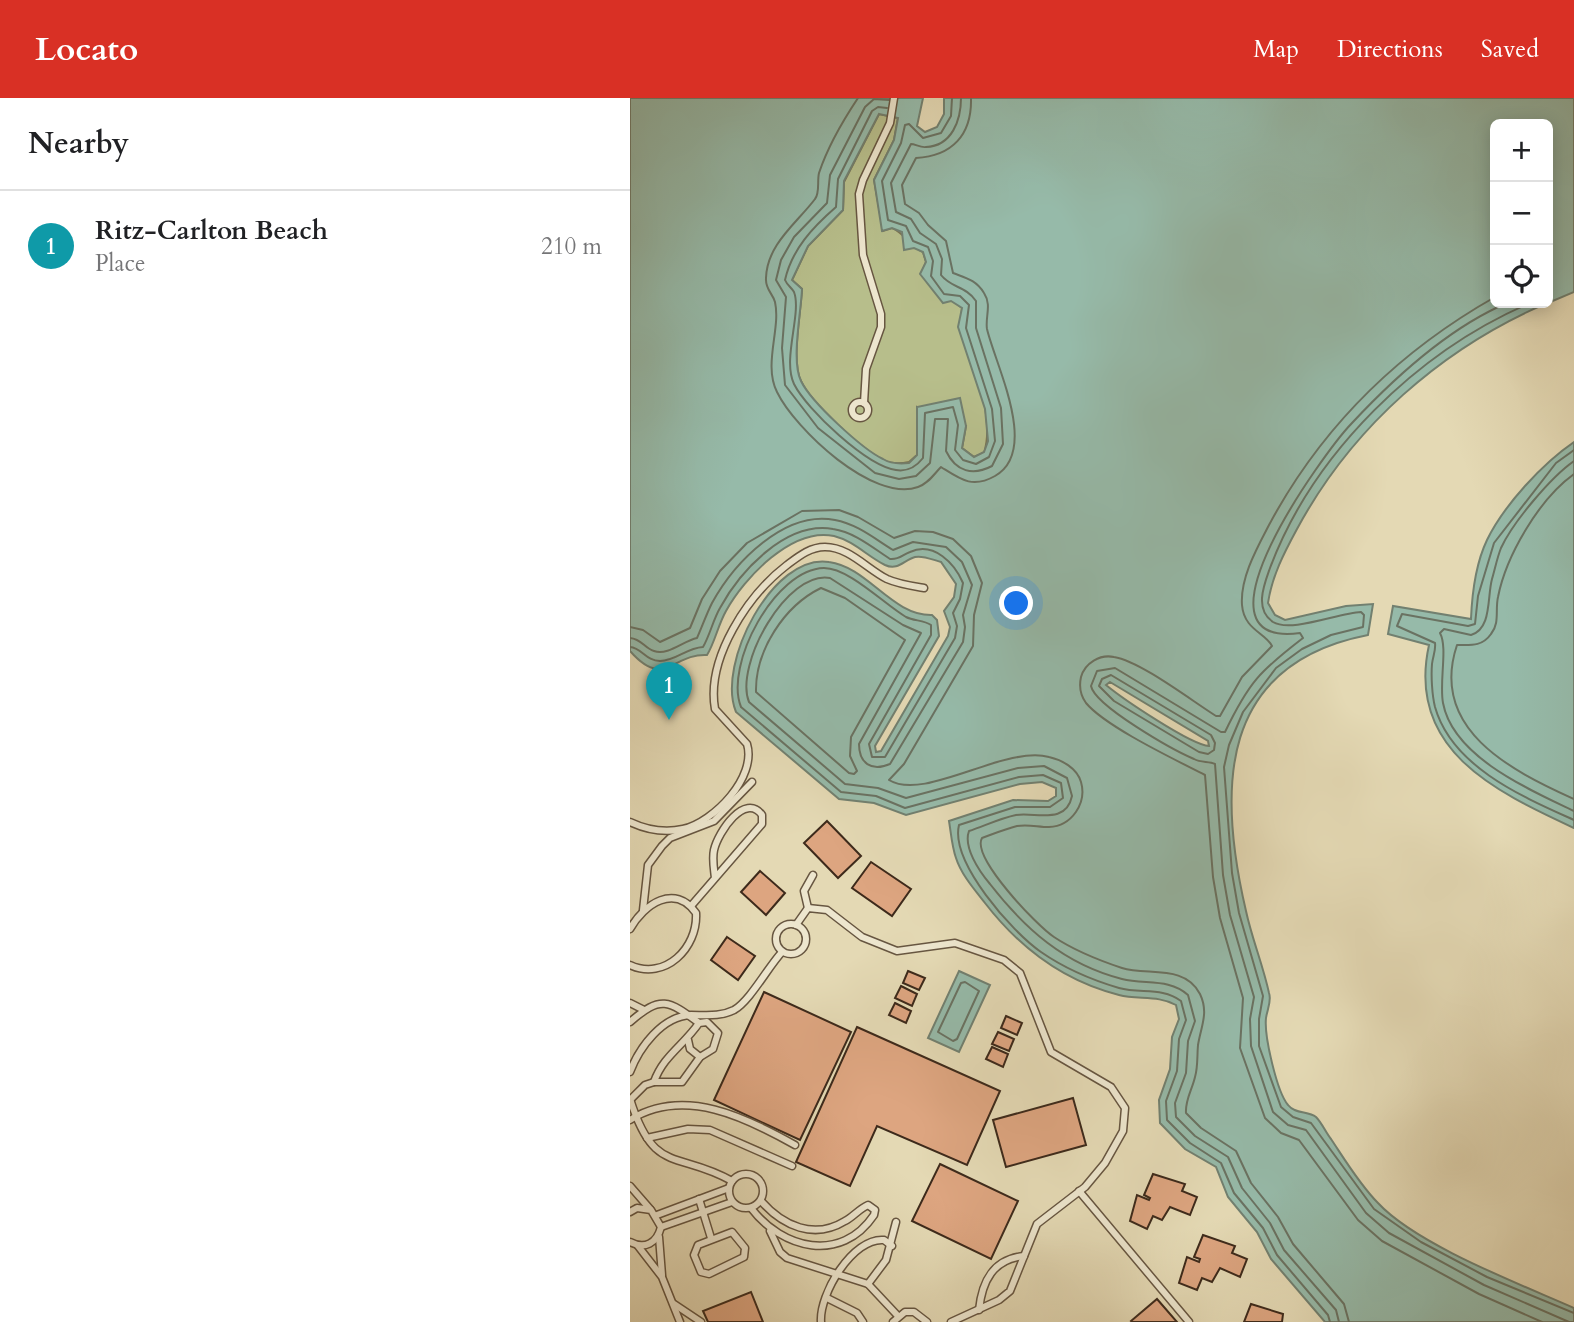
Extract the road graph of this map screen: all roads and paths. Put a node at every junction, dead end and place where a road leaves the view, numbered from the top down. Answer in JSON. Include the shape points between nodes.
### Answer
{"nodes":[{"id":1,"x":894,"y":98,"type":"edge"},
{"id":2,"x":864,"y":403,"type":"dead end"},
{"id":3,"x":924,"y":588,"type":"dead end"},
{"id":4,"x":752,"y":782,"type":"dead end"},
{"id":5,"x":734,"y":789,"type":"junction"},
{"id":6,"x":742,"y":793,"type":"junction"},
{"id":7,"x":630,"y":822,"type":"edge"},
{"id":8,"x":669,"y":835,"type":"junction"},
{"id":9,"x":813,"y":875,"type":"dead end"},
{"id":10,"x":715,"y":878,"type":"junction"},
{"id":11,"x":691,"y":906,"type":"junction"},
{"id":12,"x":808,"y":908,"type":"junction"},
{"id":13,"x":643,"y":910,"type":"junction"},
{"id":14,"x":796,"y":925,"type":"junction"},
{"id":15,"x":630,"y":929,"type":"edge"},
{"id":16,"x":782,"y":952,"type":"junction"},
{"id":17,"x":630,"y":965,"type":"edge"},
{"id":18,"x":630,"y":1003,"type":"edge"},
{"id":19,"x":644,"y":1010,"type":"junction"},
{"id":20,"x":688,"y":1015,"type":"junction"},
{"id":21,"x":630,"y":1022,"type":"edge"},
{"id":22,"x":699,"y":1023,"type":"junction"},
{"id":23,"x":688,"y":1040,"type":"junction"},
{"id":24,"x":700,"y":1057,"type":"junction"},
{"id":25,"x":630,"y":1072,"type":"edge"},
{"id":26,"x":654,"y":1082,"type":"junction"},
{"id":27,"x":630,"y":1100,"type":"edge"},
{"id":28,"x":633,"y":1118,"type":"edge"},
{"id":29,"x":647,"y":1138,"type":"junction"},
{"id":30,"x":795,"y":1145,"type":"dead end"},
{"id":31,"x":792,"y":1166,"type":"dead end"},
{"id":32,"x":731,"y":1185,"type":"junction"},
{"id":33,"x":630,"y":1186,"type":"edge"},
{"id":34,"x":1079,"y":1191,"type":"junction"},
{"id":35,"x":699,"y":1199,"type":"junction"},
{"id":36,"x":761,"y":1201,"type":"junction"},
{"id":37,"x":732,"y":1202,"type":"junction"},
{"id":38,"x":751,"y":1208,"type":"junction"},
{"id":39,"x":702,"y":1211,"type":"junction"},
{"id":40,"x":630,"y":1212,"type":"edge"},
{"id":41,"x":654,"y":1213,"type":"junction"},
{"id":42,"x":896,"y":1222,"type":"dead end"},
{"id":43,"x":660,"y":1231,"type":"junction"},
{"id":44,"x":770,"y":1231,"type":"junction"},
{"id":45,"x":711,"y":1238,"type":"junction"},
{"id":46,"x":632,"y":1243,"type":"edge"},
{"id":47,"x":892,"y":1246,"type":"junction"},
{"id":48,"x":1024,"y":1256,"type":"junction"},
{"id":49,"x":836,"y":1273,"type":"junction"},
{"id":50,"x":662,"y":1277,"type":"junction"},
{"id":51,"x":867,"y":1284,"type":"junction"},
{"id":52,"x":827,"y":1298,"type":"junction"},
{"id":53,"x":673,"y":1303,"type":"junction"},
{"id":54,"x":979,"y":1310,"type":"junction"},
{"id":55,"x":896,"y":1319,"type":"edge"},
{"id":56,"x":680,"y":1322,"type":"edge"},
{"id":57,"x":701,"y":1322,"type":"edge"},
{"id":58,"x":821,"y":1322,"type":"edge"},
{"id":59,"x":863,"y":1322,"type":"edge"},
{"id":60,"x":927,"y":1322,"type":"edge"},
{"id":61,"x":951,"y":1322,"type":"edge"},
{"id":62,"x":1189,"y":1322,"type":"edge"}],
"edges":[{"from":1,"to":2,"type":"lane","via":[[890,123],[859,194],[863,255],[881,314],[866,369]]},
{"from":3,"to":5,"type":"lane","via":[[891,580],[851,556],[824,547],[802,554],[761,588],[736,621],[713,692],[718,714],[749,751],[746,771]]},
{"from":4,"to":6,"type":"lane"},
{"from":5,"to":6,"type":"lane"},
{"from":5,"to":8,"type":"lane","via":[[703,820]]},
{"from":6,"to":8,"type":"lane","via":[[714,821]]},
{"from":7,"to":8,"type":"lane"},
{"from":8,"to":13,"type":"lane","via":[[648,865]]},
{"from":9,"to":12,"type":"lane","via":[[804,891]]},
{"from":10,"to":10,"type":"lane","via":[[762,824],[758,810],[743,808],[717,841]]},
{"from":10,"to":11,"type":"lane"},
{"from":11,"to":13,"type":"lane","via":[[668,897]]},
{"from":11,"to":17,"type":"lane","via":[[697,927],[685,953],[659,968]]},
{"from":12,"to":14,"type":"lane"},
{"from":12,"to":34,"type":"lane","via":[[827,909],[862,937],[888,948],[913,951],[965,944],[1004,960],[1020,973],[1051,1052],[1111,1087],[1125,1108],[1123,1131],[1105,1163]]},
{"from":13,"to":15,"type":"lane"},
{"from":14,"to":16,"type":"lane","via":[[780,929],[776,936]]},
{"from":14,"to":16,"type":"lane","via":[[805,935],[802,949]]},
{"from":16,"to":20,"type":"lane","via":[[737,1008],[715,1015]]},
{"from":18,"to":19,"type":"lane"},
{"from":19,"to":20,"type":"lane","via":[[665,1002]]},
{"from":19,"to":21,"type":"lane"},
{"from":20,"to":22,"type":"lane"},
{"from":20,"to":25,"type":"lane","via":[[647,1041]]},
{"from":22,"to":23,"type":"lane"},
{"from":22,"to":24,"type":"lane","via":[[707,1022],[718,1033],[713,1049]]},
{"from":23,"to":24,"type":"lane","via":[[690,1049]]},
{"from":23,"to":26,"type":"lane","via":[[667,1056]]},
{"from":24,"to":26,"type":"lane","via":[[682,1082]]},
{"from":26,"to":27,"type":"lane"},
{"from":27,"to":28,"type":"lane"},
{"from":28,"to":29,"type":"lane"},
{"from":28,"to":30,"type":"lane","via":[[668,1108],[725,1110]]},
{"from":29,"to":31,"type":"lane","via":[[688,1129],[710,1130]]},
{"from":29,"to":32,"type":"lane","via":[[667,1158],[707,1168]]},
{"from":32,"to":35,"type":"lane"},
{"from":32,"to":36,"type":"lane","via":[[744,1174],[758,1179],[763,1187]]},
{"from":32,"to":37,"type":"lane"},
{"from":33,"to":41,"type":"lane"},
{"from":34,"to":48,"type":"lane","via":[[1037,1224]]},
{"from":34,"to":62,"type":"lane"},
{"from":35,"to":39,"type":"lane"},
{"from":35,"to":41,"type":"lane"},
{"from":36,"to":38,"type":"lane"},
{"from":36,"to":44,"type":"lane","via":[[781,1221],[802,1229],[843,1223],[868,1205],[875,1210],[852,1235],[827,1245],[800,1244]]},
{"from":37,"to":38,"type":"lane","via":[[742,1209]]},
{"from":37,"to":39,"type":"lane"},
{"from":38,"to":44,"type":"lane"},
{"from":39,"to":43,"type":"lane"},
{"from":39,"to":45,"type":"lane"},
{"from":40,"to":41,"type":"lane","via":[[638,1208]]},
{"from":41,"to":43,"type":"lane"},
{"from":42,"to":47,"type":"lane"},
{"from":43,"to":46,"type":"lane","via":[[650,1244]]},
{"from":43,"to":50,"type":"lane"},
{"from":44,"to":49,"type":"lane","via":[[787,1258]]},
{"from":45,"to":45,"type":"lane","via":[[733,1232],[746,1254],[705,1274],[698,1268],[695,1250]]},
{"from":46,"to":50,"type":"lane"},
{"from":47,"to":49,"type":"lane","via":[[876,1240],[845,1261]]},
{"from":47,"to":51,"type":"lane"},
{"from":48,"to":54,"type":"lane","via":[[1006,1296]]},
{"from":48,"to":54,"type":"lane","via":[[1002,1261],[991,1272]]},
{"from":49,"to":51,"type":"lane"},
{"from":49,"to":52,"type":"lane"},
{"from":50,"to":53,"type":"lane"},
{"from":51,"to":55,"type":"lane"},
{"from":52,"to":58,"type":"lane"},
{"from":52,"to":59,"type":"lane","via":[[857,1313]]},
{"from":53,"to":56,"type":"lane"},
{"from":53,"to":57,"type":"lane"},
{"from":54,"to":61,"type":"lane"},
{"from":55,"to":60,"type":"lane","via":[[914,1311]]}]}
